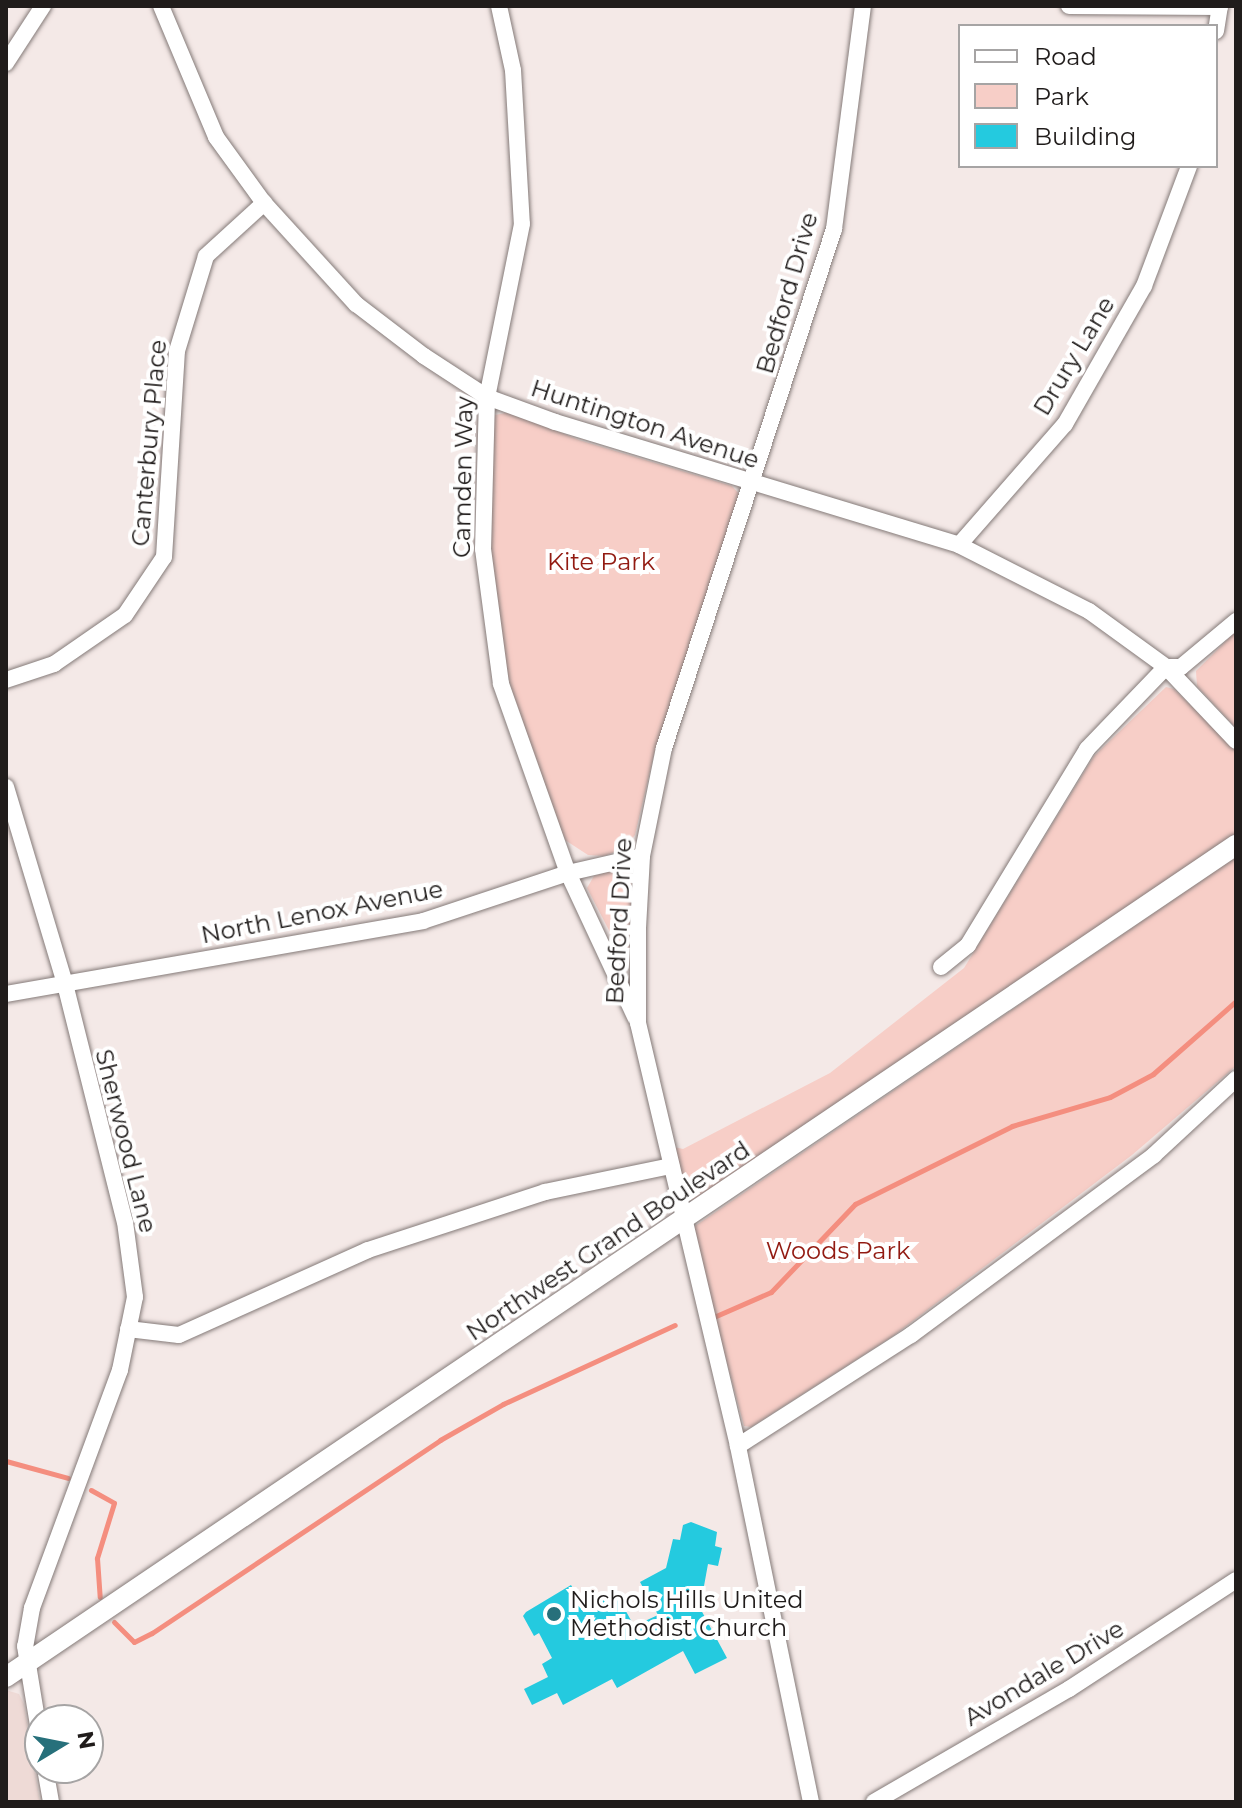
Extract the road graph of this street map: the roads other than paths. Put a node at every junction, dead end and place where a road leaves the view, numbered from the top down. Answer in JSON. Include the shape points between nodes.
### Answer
{"nodes":[{"id":1,"x":43,"y":6,"type":"edge"},
{"id":2,"x":161,"y":6,"type":"edge"},
{"id":3,"x":499,"y":6,"type":"edge"},
{"id":4,"x":863,"y":6,"type":"edge"},
{"id":5,"x":1069,"y":6,"type":"edge"},
{"id":6,"x":1220,"y":7,"type":"edge"},
{"id":7,"x":6,"y":63,"type":"edge"},
{"id":8,"x":1188,"y":168,"type":"edge"},
{"id":9,"x":264,"y":203,"type":"junction"},
{"id":10,"x":487,"y":397,"type":"junction"},
{"id":11,"x":754,"y":486,"type":"junction"},
{"id":12,"x":959,"y":545,"type":"junction"},
{"id":13,"x":1236,"y":621,"type":"edge"},
{"id":14,"x":1166,"y":667,"type":"junction"},
{"id":15,"x":6,"y":680,"type":"edge"},
{"id":16,"x":1236,"y":741,"type":"edge"},
{"id":17,"x":6,"y":787,"type":"edge"},
{"id":18,"x":1236,"y":845,"type":"edge"},
{"id":19,"x":642,"y":856,"type":"junction"},
{"id":20,"x":568,"y":873,"type":"junction"},
{"id":21,"x":941,"y":967,"type":"dead end"},
{"id":22,"x":65,"y":984,"type":"junction"},
{"id":23,"x":6,"y":994,"type":"edge"},
{"id":24,"x":638,"y":1023,"type":"junction"},
{"id":25,"x":1236,"y":1079,"type":"edge"},
{"id":26,"x":671,"y":1166,"type":"junction"},
{"id":27,"x":684,"y":1222,"type":"junction"},
{"id":28,"x":128,"y":1329,"type":"junction"},
{"id":29,"x":738,"y":1446,"type":"junction"},
{"id":30,"x":1236,"y":1580,"type":"edge"},
{"id":31,"x":27,"y":1662,"type":"junction"},
{"id":32,"x":6,"y":1677,"type":"edge"},
{"id":33,"x":34,"y":1704,"type":"edge"},
{"id":34,"x":811,"y":1802,"type":"edge"},
{"id":35,"x":874,"y":1802,"type":"edge"}],
"edges":[{"from":1,"to":7,"type":"street"},
{"from":2,"to":9,"type":"street","name":"Huntington Avenue","via":[[216,137]]},
{"from":3,"to":10,"type":"street","name":"Camden Way","via":[[513,70],[522,224]]},
{"from":4,"to":11,"type":"street","name":"Bedford Drive","via":[[834,229]]},
{"from":5,"to":6,"type":"street"},
{"from":8,"to":12,"type":"street","name":"Drury Lane","via":[[1144,286],[1065,424]]},
{"from":9,"to":10,"type":"street","name":"Huntington Avenue","via":[[356,304]]},
{"from":9,"to":15,"type":"street","name":"Canterbury Place","via":[[206,256],[177,351],[164,557],[125,615],[54,664]]},
{"from":10,"to":11,"type":"street","name":"Huntington Avenue"},
{"from":10,"to":20,"type":"street","name":"Camden Way","via":[[483,549],[501,684]]},
{"from":11,"to":12,"type":"street","name":"Huntington Avenue"},
{"from":11,"to":19,"type":"street","name":"Bedford Drive","via":[[677,705]]},
{"from":12,"to":14,"type":"street","name":"Huntington Avenue","via":[[1089,611]]},
{"from":13,"to":14,"type":"street","via":[[1181,667]]},
{"from":14,"to":16,"type":"street","name":"Huntington Avenue"},
{"from":14,"to":21,"type":"street","via":[[1087,749],[968,945]]},
{"from":17,"to":22,"type":"street","name":"Sherwood Lane"},
{"from":18,"to":27,"type":"street","name":"Northwest Grand Boulevard"},
{"from":19,"to":20,"type":"street","name":"North Lenox Avenue"},
{"from":19,"to":24,"type":"street","name":"Bedford Drive"},
{"from":20,"to":22,"type":"street","name":"North Lenox Avenue","via":[[423,921]]},
{"from":20,"to":24,"type":"street","name":"Camden Way"},
{"from":22,"to":23,"type":"street","name":"North Lenox Avenue"},
{"from":22,"to":28,"type":"street","name":"Sherwood Lane","via":[[125,1222],[135,1297]]},
{"from":24,"to":26,"type":"street","name":"Bedford Drive"},
{"from":25,"to":29,"type":"street","via":[[1154,1155],[911,1335]]},
{"from":26,"to":27,"type":"street","name":"Bedford Drive"},
{"from":26,"to":28,"type":"street","name":"Northwest Grand Boulevard","via":[[545,1192],[368,1250],[179,1335]]},
{"from":27,"to":29,"type":"street","name":"Bedford Drive"},
{"from":27,"to":31,"type":"street","name":"Northwest Grand Boulevard"},
{"from":28,"to":31,"type":"street","name":"Sherwood Lane","via":[[120,1370],[32,1608]]},
{"from":29,"to":34,"type":"street","name":"Bedford Drive"},
{"from":30,"to":35,"type":"street","name":"Avondale Drive","via":[[1069,1689]]},
{"from":31,"to":32,"type":"street","name":"Northwest Grand Boulevard"},
{"from":31,"to":33,"type":"street","name":"Sherwood Lane"}]}
